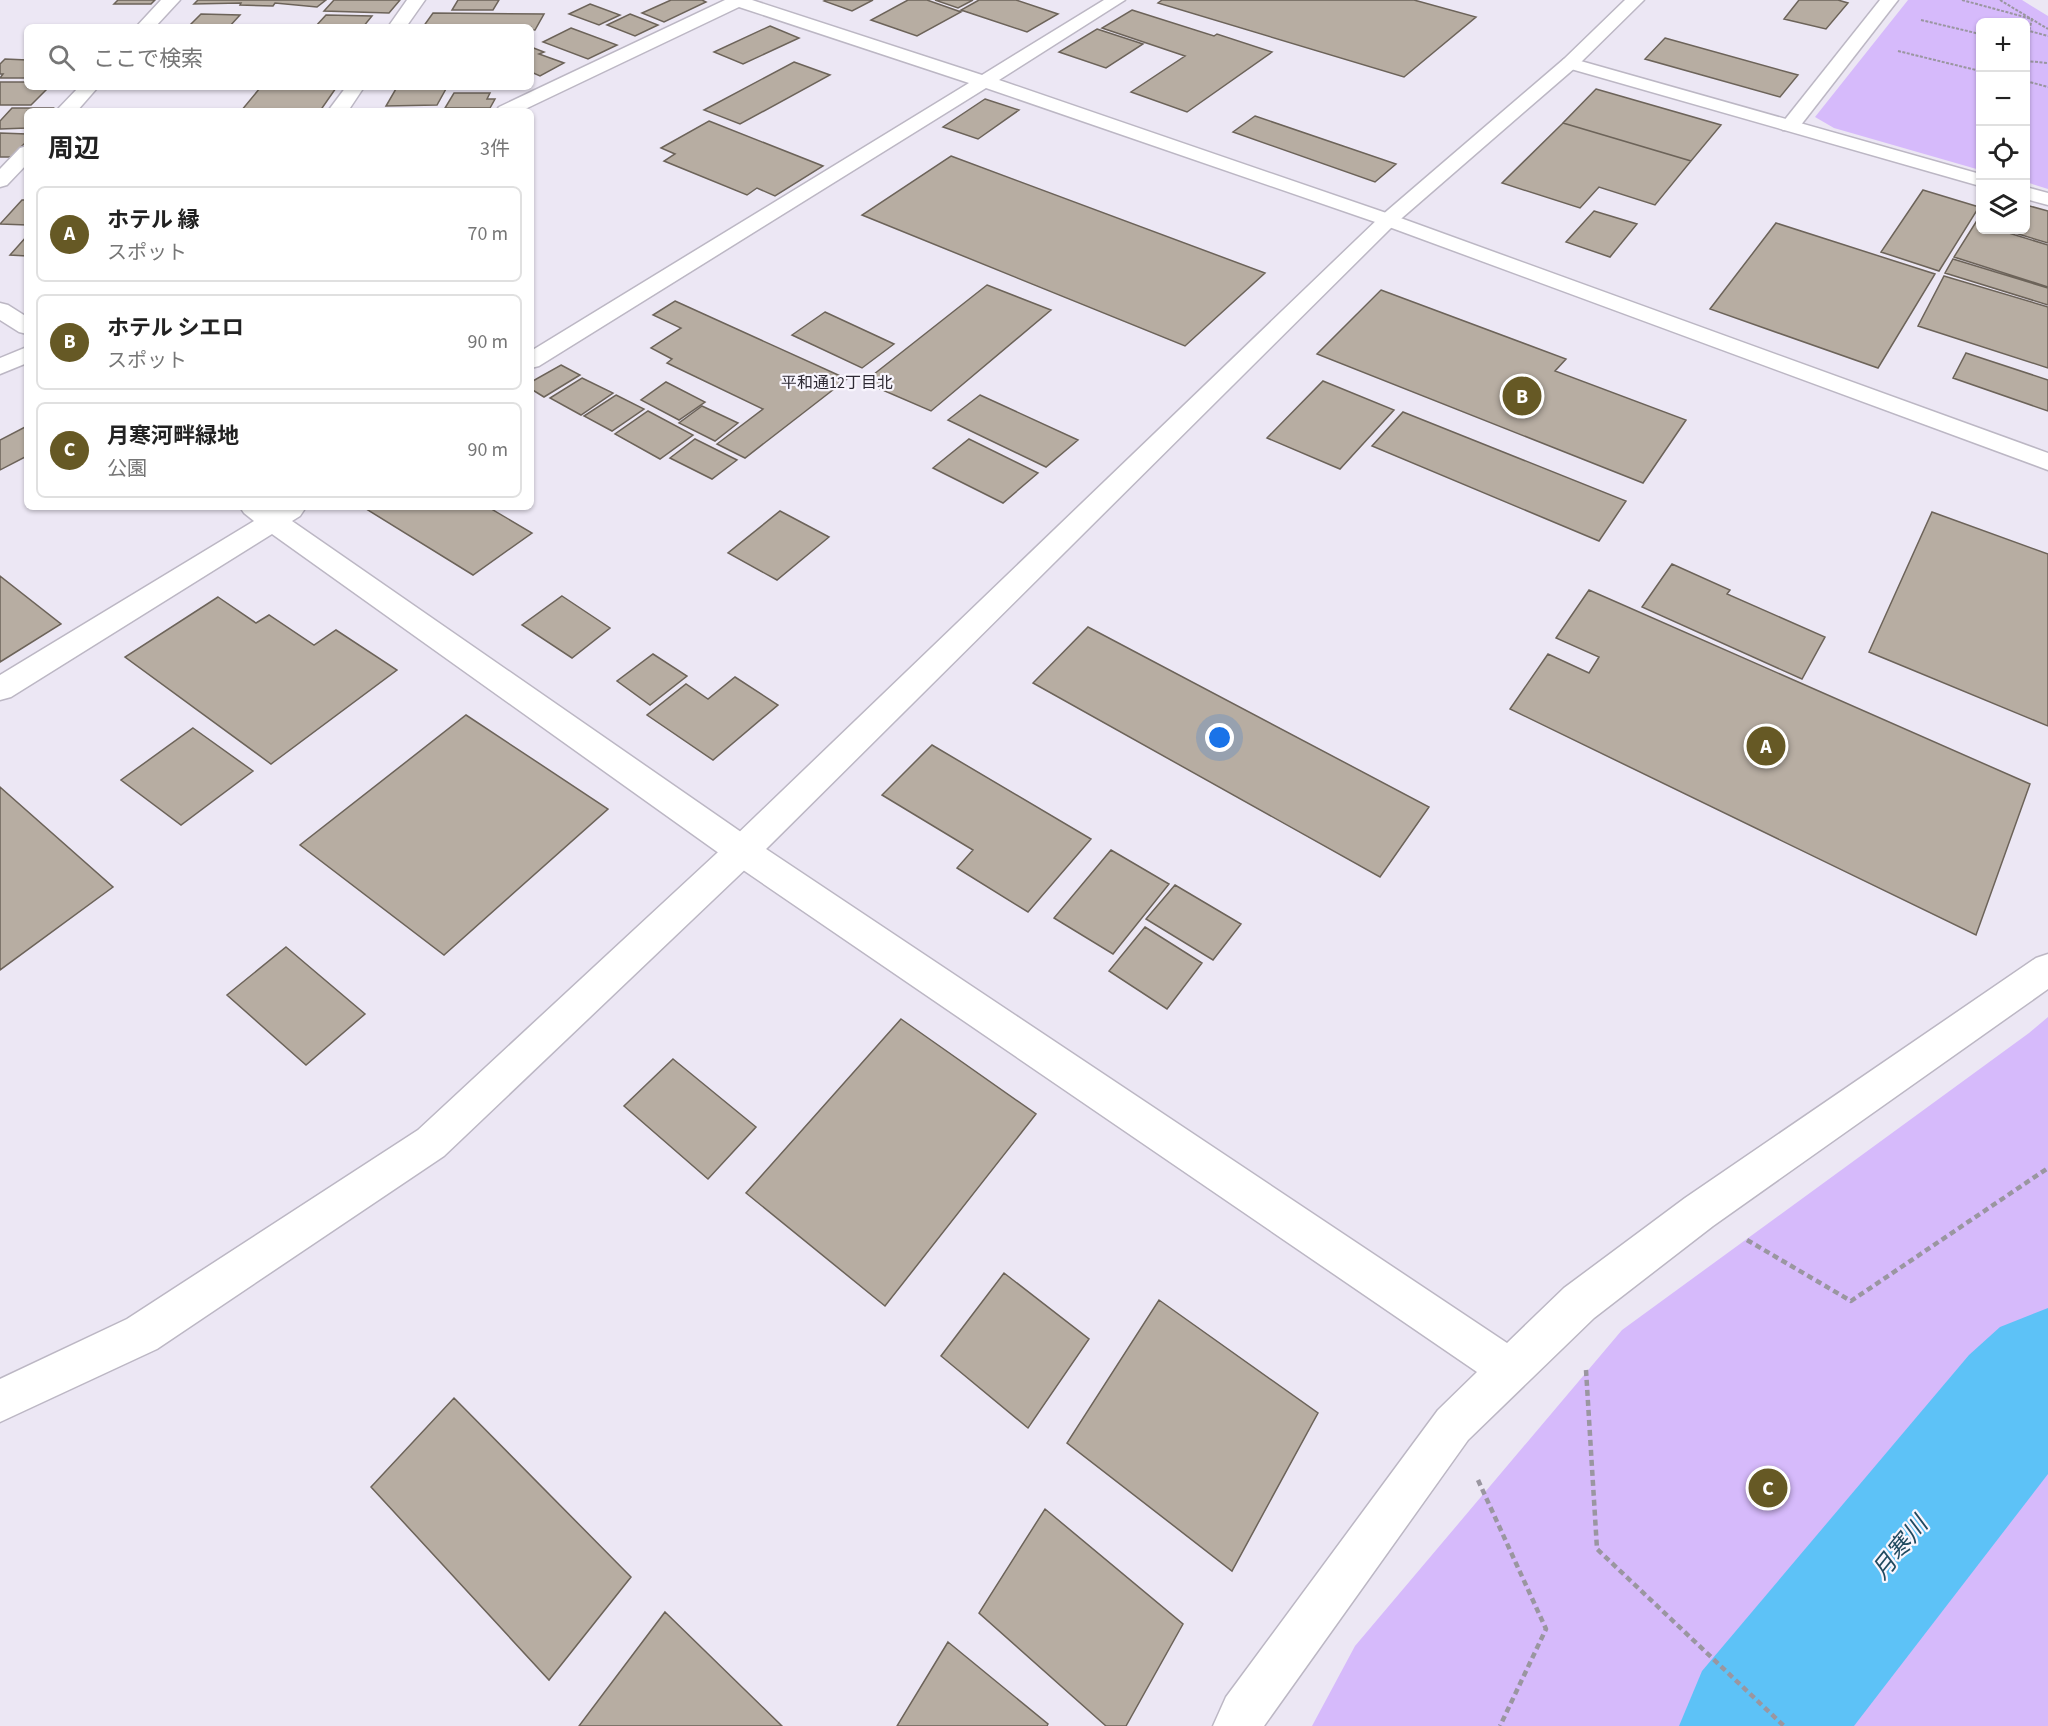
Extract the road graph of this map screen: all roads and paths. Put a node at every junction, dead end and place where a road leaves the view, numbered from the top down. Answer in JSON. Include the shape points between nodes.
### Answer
{"nodes":[{"id":1,"x":171,"y":0,"type":"edge"},
{"id":2,"x":416,"y":0,"type":"edge"},
{"id":3,"x":737,"y":0,"type":"edge"},
{"id":4,"x":1116,"y":0,"type":"edge"},
{"id":5,"x":1635,"y":0,"type":"edge"},
{"id":6,"x":1889,"y":0,"type":"edge"},
{"id":7,"x":1962,"y":0,"type":"edge"},
{"id":8,"x":2000,"y":0,"type":"edge"},
{"id":9,"x":1911,"y":17,"type":"dead end"},
{"id":10,"x":2032,"y":19,"type":"junction"},
{"id":11,"x":2030,"y":23,"type":"edge"},
{"id":12,"x":148,"y":24,"type":"edge"},
{"id":13,"x":399,"y":24,"type":"edge"},
{"id":14,"x":2048,"y":29,"type":"edge"},
{"id":15,"x":2030,"y":31,"type":"edge"},
{"id":16,"x":1976,"y":33,"type":"edge"},
{"id":17,"x":2048,"y":36,"type":"edge"},
{"id":18,"x":1888,"y":48,"type":"dead end"},
{"id":19,"x":2030,"y":61,"type":"edge"},
{"id":20,"x":1570,"y":63,"type":"junction"},
{"id":21,"x":2048,"y":63,"type":"edge"},
{"id":22,"x":1976,"y":69,"type":"edge"},
{"id":23,"x":982,"y":81,"type":"junction"},
{"id":24,"x":2030,"y":82,"type":"edge"},
{"id":25,"x":2048,"y":87,"type":"edge"},
{"id":26,"x":86,"y":90,"type":"edge"},
{"id":27,"x":353,"y":90,"type":"edge"},
{"id":28,"x":69,"y":108,"type":"edge"},
{"id":29,"x":340,"y":108,"type":"edge"},
{"id":30,"x":512,"y":108,"type":"edge"},
{"id":31,"x":1790,"y":126,"type":"junction"},
{"id":32,"x":24,"y":156,"type":"edge"},
{"id":33,"x":1976,"y":179,"type":"edge"},
{"id":34,"x":0,"y":181,"type":"edge"},
{"id":35,"x":2030,"y":195,"type":"edge"},
{"id":36,"x":2048,"y":200,"type":"edge"},
{"id":37,"x":1388,"y":220,"type":"junction"},
{"id":38,"x":0,"y":310,"type":"edge"},
{"id":39,"x":24,"y":325,"type":"edge"},
{"id":40,"x":534,"y":359,"type":"edge"},
{"id":41,"x":2048,"y":462,"type":"edge"},
{"id":42,"x":274,"y":511,"type":"edge"},
{"id":43,"x":0,"y":689,"type":"edge"},
{"id":44,"x":742,"y":851,"type":"junction"},
{"id":45,"x":2048,"y":969,"type":"edge"},
{"id":46,"x":2048,"y":1168,"type":"edge"},
{"id":47,"x":1699,"y":1212,"type":"junction"},
{"id":48,"x":1579,"y":1303,"type":"junction"},
{"id":49,"x":1510,"y":1370,"type":"junction"},
{"id":50,"x":0,"y":1401,"type":"edge"},
{"id":51,"x":1453,"y":1425,"type":"junction"},
{"id":52,"x":1237,"y":1726,"type":"edge"},
{"id":53,"x":1500,"y":1726,"type":"edge"},
{"id":54,"x":1784,"y":1726,"type":"edge"}],
"edges":[{"from":1,"to":12,"type":"street"},
{"from":2,"to":13,"type":"street"},
{"from":3,"to":23,"type":"street"},
{"from":3,"to":30,"type":"street"},
{"from":4,"to":23,"type":"street"},
{"from":5,"to":20,"type":"street"},
{"from":6,"to":31,"type":"street"},
{"from":7,"to":10,"type":"path"},
{"from":8,"to":10,"type":"path"},
{"from":9,"to":16,"type":"path"},
{"from":10,"to":11,"type":"path"},
{"from":10,"to":14,"type":"path"},
{"from":15,"to":17,"type":"path"},
{"from":18,"to":22,"type":"path"},
{"from":19,"to":21,"type":"path"},
{"from":20,"to":31,"type":"street"},
{"from":20,"to":37,"type":"street"},
{"from":23,"to":37,"type":"street"},
{"from":23,"to":40,"type":"street"},
{"from":24,"to":25,"type":"path"},
{"from":26,"to":28,"type":"street"},
{"from":27,"to":29,"type":"street"},
{"from":31,"to":33,"type":"street"},
{"from":32,"to":34,"type":"street"},
{"from":35,"to":36,"type":"street"},
{"from":37,"to":41,"type":"street"},
{"from":37,"to":44,"type":"street"},
{"from":38,"to":39,"type":"street"},
{"from":42,"to":43,"type":"street"},
{"from":42,"to":44,"type":"street"},
{"from":44,"to":49,"type":"street"},
{"from":44,"to":50,"type":"street","via":[[431,1143],[142,1334]]},
{"from":45,"to":47,"type":"street"},
{"from":46,"to":47,"type":"path","via":[[1851,1301]]},
{"from":47,"to":48,"type":"street"},
{"from":48,"to":49,"type":"street"},
{"from":48,"to":54,"type":"path","via":[[1597,1549]]},
{"from":49,"to":51,"type":"street"},
{"from":51,"to":52,"type":"street"},
{"from":51,"to":53,"type":"path","via":[[1546,1629]]}]}
